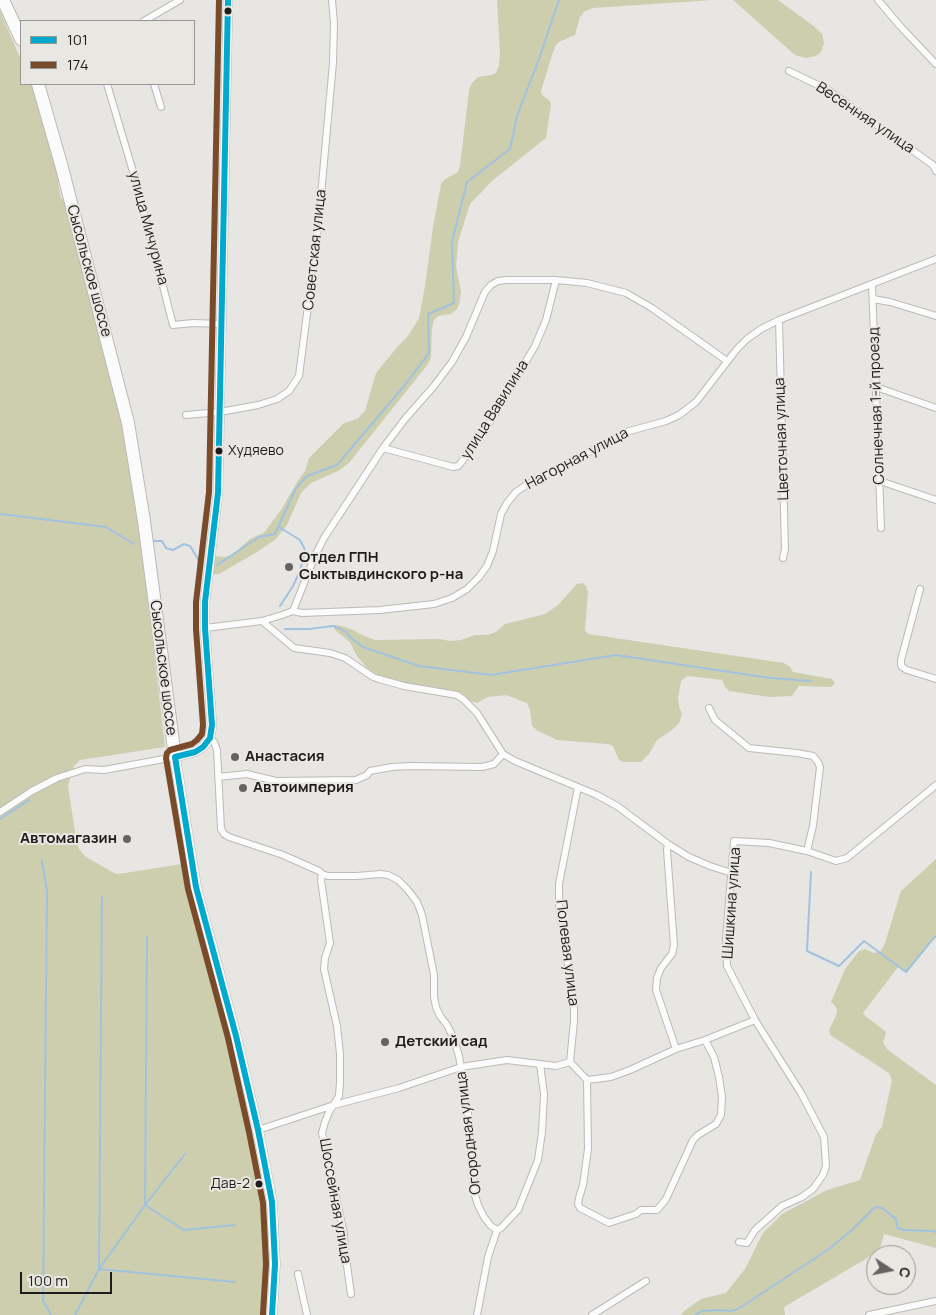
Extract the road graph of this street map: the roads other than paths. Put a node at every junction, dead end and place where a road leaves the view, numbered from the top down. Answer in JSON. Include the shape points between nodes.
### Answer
{"nodes":[{"id":1,"x":3,"y":0,"type":"edge"},
{"id":2,"x":180,"y":0,"type":"edge"},
{"id":3,"x":228,"y":0,"type":"edge"},
{"id":4,"x":332,"y":0,"type":"edge"},
{"id":5,"x":878,"y":0,"type":"edge"},
{"id":6,"x":146,"y":20,"type":"edge"},
{"id":7,"x":20,"y":37,"type":"edge"},
{"id":8,"x":936,"y":64,"type":"edge"},
{"id":9,"x":789,"y":71,"type":"dead end"},
{"id":10,"x":38,"y":85,"type":"edge"},
{"id":11,"x":107,"y":85,"type":"edge"},
{"id":12,"x":154,"y":85,"type":"edge"},
{"id":13,"x":161,"y":107,"type":"dead end"},
{"id":14,"x":936,"y":171,"type":"edge"},
{"id":15,"x":936,"y":259,"type":"edge"},
{"id":16,"x":556,"y":280,"type":"junction"},
{"id":17,"x":872,"y":284,"type":"junction"},
{"id":18,"x":873,"y":299,"type":"junction"},
{"id":19,"x":936,"y":316,"type":"edge"},
{"id":20,"x":779,"y":320,"type":"junction"},
{"id":21,"x":222,"y":324,"type":"junction"},
{"id":22,"x":727,"y":361,"type":"junction"},
{"id":23,"x":876,"y":387,"type":"junction"},
{"id":24,"x":936,"y":408,"type":"edge"},
{"id":25,"x":220,"y":412,"type":"junction"},
{"id":26,"x":186,"y":415,"type":"dead end"},
{"id":27,"x":383,"y":448,"type":"junction"},
{"id":28,"x":880,"y":481,"type":"junction"},
{"id":29,"x":936,"y":500,"type":"edge"},
{"id":30,"x":881,"y":528,"type":"dead end"},
{"id":31,"x":783,"y":558,"type":"dead end"},
{"id":32,"x":920,"y":589,"type":"dead end"},
{"id":33,"x":293,"y":610,"type":"junction"},
{"id":34,"x":262,"y":621,"type":"junction"},
{"id":35,"x":205,"y":628,"type":"junction"},
{"id":36,"x":936,"y":679,"type":"edge"},
{"id":37,"x":709,"y":708,"type":"dead end"},
{"id":38,"x":210,"y":738,"type":"junction"},
{"id":39,"x":503,"y":754,"type":"junction"},
{"id":40,"x":174,"y":758,"type":"junction"},
{"id":41,"x":218,"y":777,"type":"junction"},
{"id":42,"x":936,"y":785,"type":"edge"},
{"id":43,"x":578,"y":787,"type":"junction"},
{"id":44,"x":0,"y":812,"type":"edge"},
{"id":45,"x":668,"y":844,"type":"junction"},
{"id":46,"x":807,"y":851,"type":"junction"},
{"id":47,"x":732,"y":873,"type":"junction"},
{"id":48,"x":322,"y":874,"type":"junction"},
{"id":49,"x":754,"y":1020,"type":"junction"},
{"id":50,"x":706,"y":1040,"type":"junction"},
{"id":51,"x":676,"y":1049,"type":"junction"},
{"id":52,"x":570,"y":1062,"type":"junction"},
{"id":53,"x":540,"y":1064,"type":"junction"},
{"id":54,"x":461,"y":1067,"type":"junction"},
{"id":55,"x":587,"y":1080,"type":"junction"},
{"id":56,"x":334,"y":1105,"type":"junction"},
{"id":57,"x":258,"y":1130,"type":"junction"},
{"id":58,"x":496,"y":1230,"type":"junction"},
{"id":59,"x":739,"y":1242,"type":"dead end"},
{"id":60,"x":298,"y":1274,"type":"dead end"},
{"id":61,"x":646,"y":1281,"type":"dead end"},
{"id":62,"x":351,"y":1294,"type":"dead end"},
{"id":63,"x":936,"y":1301,"type":"edge"},
{"id":64,"x":272,"y":1315,"type":"edge"},
{"id":65,"x":307,"y":1315,"type":"edge"},
{"id":66,"x":477,"y":1315,"type":"edge"},
{"id":67,"x":592,"y":1315,"type":"edge"},
{"id":68,"x":869,"y":1315,"type":"edge"}],
"edges":[{"from":1,"to":7,"type":"highway"},
{"from":2,"to":6,"type":"street"},
{"from":3,"to":21,"type":"main road"},
{"from":4,"to":25,"type":"street","name":"Советская улица","via":[[333,63],[318,228],[299,376],[289,391],[277,399]]},
{"from":5,"to":8,"type":"street"},
{"from":9,"to":14,"type":"street","name":"Весенняя улица","via":[[828,90]]},
{"from":10,"to":40,"type":"highway","name":"Сысольское шоссе","via":[[128,422]]},
{"from":11,"to":21,"type":"street","name":"улица Мичурина","via":[[173,326]]},
{"from":12,"to":13,"type":"street"},
{"from":15,"to":17,"type":"street","name":"Нагорная улица"},
{"from":16,"to":22,"type":"street","via":[[626,293]]},
{"from":16,"to":27,"type":"street","via":[[506,280],[491,285],[452,362]]},
{"from":16,"to":27,"type":"street","name":"улица Вавилина","via":[[546,320],[535,346],[492,419],[458,466]]},
{"from":17,"to":18,"type":"street","name":"Солнечная 1-й проезд"},
{"from":17,"to":20,"type":"street","name":"Нагорная улица"},
{"from":18,"to":19,"type":"street"},
{"from":18,"to":23,"type":"street","name":"Солнечная 1-й проезд"},
{"from":20,"to":22,"type":"street","name":"Нагорная улица","via":[[747,339]]},
{"from":20,"to":31,"type":"street","name":"Цветочная улица"},
{"from":21,"to":25,"type":"main road"},
{"from":22,"to":33,"type":"street","name":"Нагорная улица","via":[[696,402],[679,415],[626,432],[516,492],[501,514],[487,566],[467,589],[452,598],[434,604],[380,610],[302,613]]},
{"from":23,"to":24,"type":"street"},
{"from":23,"to":28,"type":"street","name":"Солнечная 1-й проезд"},
{"from":25,"to":26,"type":"street","name":"Советская улица"},
{"from":25,"to":35,"type":"main road","via":[[218,493],[207,579]]},
{"from":27,"to":33,"type":"street","via":[[324,538]]},
{"from":28,"to":29,"type":"street"},
{"from":28,"to":30,"type":"street","name":"Солнечная 1-й проезд"},
{"from":32,"to":36,"type":"street","via":[[900,660],[906,670]]},
{"from":33,"to":34,"type":"street","name":"Нагорная улица"},
{"from":34,"to":35,"type":"street","name":"Нагорная улица"},
{"from":34,"to":39,"type":"street","via":[[294,648],[345,658],[379,679],[457,695],[477,713]]},
{"from":35,"to":38,"type":"main road","via":[[212,725]]},
{"from":37,"to":46,"type":"street","via":[[715,720],[749,748],[813,756],[818,762],[813,826]]},
{"from":38,"to":40,"type":"main road","via":[[195,752]]},
{"from":38,"to":41,"type":"street","name":"Огородная улица","via":[[217,750]]},
{"from":39,"to":41,"type":"street","via":[[494,764],[482,767],[410,766],[370,771],[356,780],[276,781],[247,774]]},
{"from":39,"to":43,"type":"street","via":[[528,768]]},
{"from":40,"to":44,"type":"street","via":[[104,770],[85,770],[57,778]]},
{"from":40,"to":57,"type":"main road","name":"Сысольское шоссе","via":[[196,887]]},
{"from":41,"to":48,"type":"street","name":"Огородная улица","via":[[224,834],[283,855]]},
{"from":42,"to":46,"type":"street","name":"Шишкина улица","via":[[847,858],[836,861]]},
{"from":43,"to":45,"type":"street","via":[[617,806]]},
{"from":43,"to":52,"type":"street","name":"Полевая улица","via":[[559,884],[559,906],[574,1005]]},
{"from":45,"to":47,"type":"street","via":[[710,866]]},
{"from":45,"to":51,"type":"street","via":[[674,945],[657,978],[656,990]]},
{"from":46,"to":47,"type":"street","name":"Шишкина улица","via":[[734,840]]},
{"from":47,"to":49,"type":"street","name":"Шишкина улица","via":[[726,938],[727,966]]},
{"from":48,"to":54,"type":"street","name":"Огородная улица","via":[[388,875],[398,880],[417,902],[434,975],[434,997],[440,1016],[454,1037]]},
{"from":48,"to":56,"type":"street","name":"Шоссейная улица","via":[[330,942],[324,969],[340,1054],[339,1096]]},
{"from":49,"to":50,"type":"street"},
{"from":49,"to":59,"type":"street","name":"Шишкина улица","via":[[824,1137],[826,1166],[814,1189],[782,1206],[755,1230],[747,1243]]},
{"from":50,"to":51,"type":"street"},
{"from":50,"to":55,"type":"street","via":[[719,1077],[721,1115],[716,1124],[693,1140],[666,1198],[657,1210],[641,1210],[608,1223],[580,1208],[578,1204],[588,1149]]},
{"from":51,"to":55,"type":"street","via":[[611,1077]]},
{"from":52,"to":53,"type":"street","via":[[556,1066]]},
{"from":52,"to":55,"type":"street"},
{"from":53,"to":54,"type":"street","via":[[507,1060]]},
{"from":53,"to":58,"type":"street","via":[[544,1094],[538,1160],[518,1210]]},
{"from":54,"to":56,"type":"street"},
{"from":54,"to":58,"type":"street","name":"Огородная улица","via":[[474,1192],[484,1217]]},
{"from":56,"to":57,"type":"street"},
{"from":56,"to":62,"type":"street","name":"Шоссейная улица","via":[[322,1133],[344,1234]]},
{"from":57,"to":64,"type":"main road","name":"Сысольское шоссе","via":[[272,1202],[275,1264]]},
{"from":58,"to":66,"type":"street"},
{"from":60,"to":65,"type":"street"},
{"from":61,"to":67,"type":"street"},
{"from":63,"to":68,"type":"street"}]}
